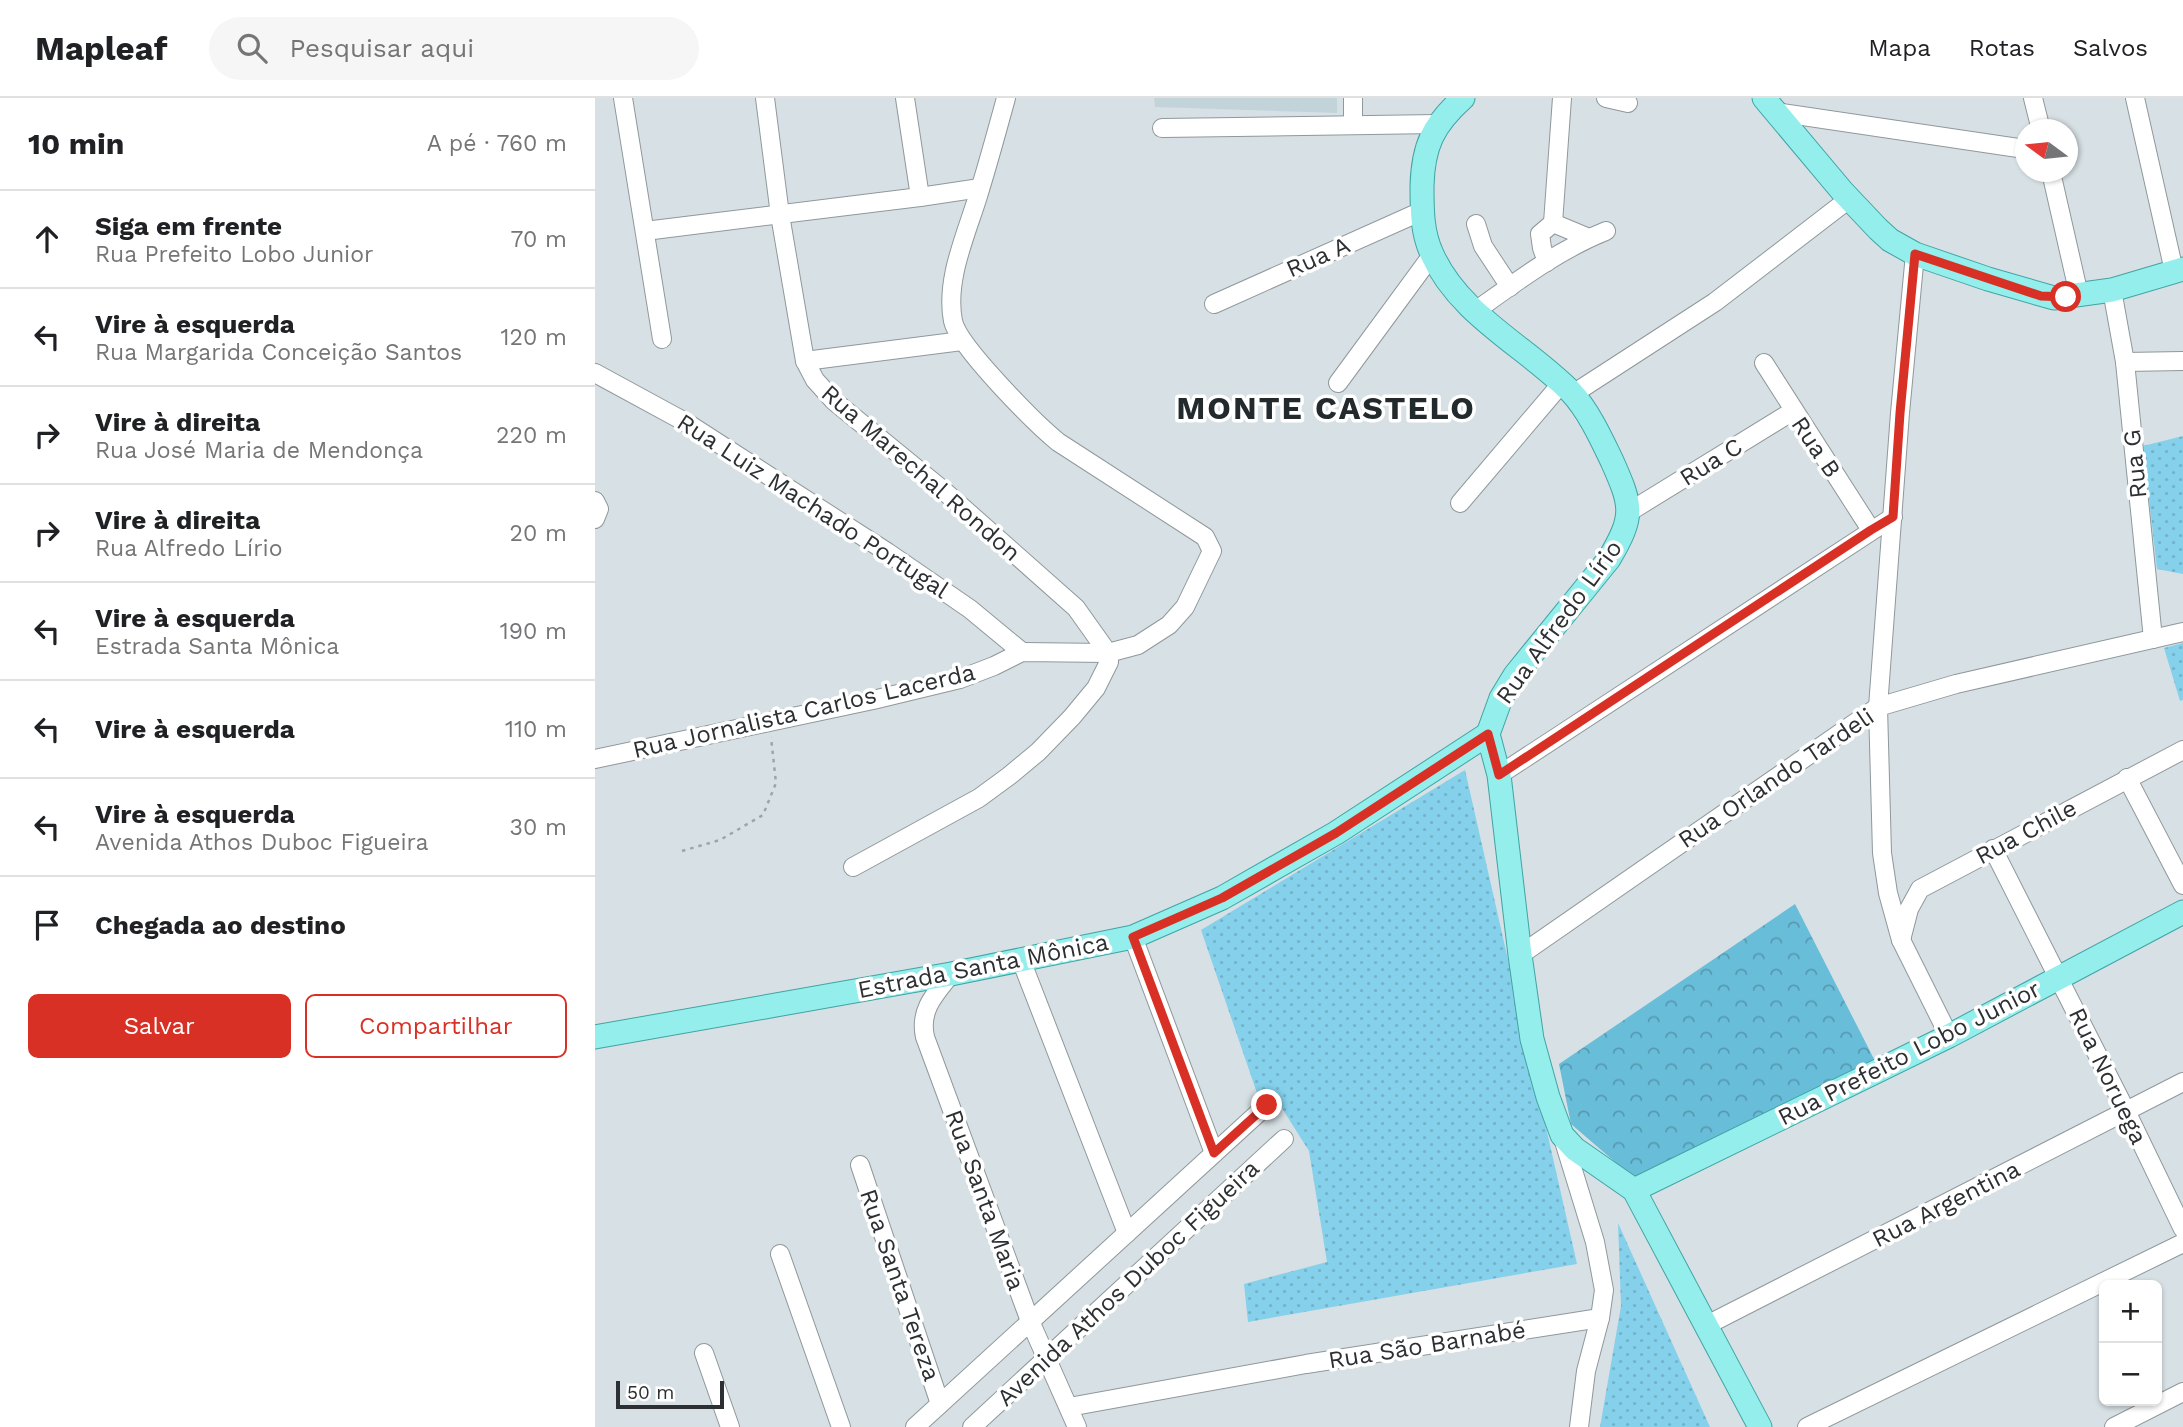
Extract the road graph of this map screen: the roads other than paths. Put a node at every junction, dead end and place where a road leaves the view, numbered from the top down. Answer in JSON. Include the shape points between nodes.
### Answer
{"nodes":[{"id":1,"x":623,"y":98,"type":"edge"},
{"id":2,"x":765,"y":98,"type":"edge"},
{"id":3,"x":905,"y":98,"type":"edge"},
{"id":4,"x":1006,"y":98,"type":"edge"},
{"id":5,"x":1353,"y":98,"type":"edge"},
{"id":6,"x":1463,"y":98,"type":"edge"},
{"id":7,"x":1562,"y":98,"type":"edge"},
{"id":8,"x":1606,"y":98,"type":"edge"},
{"id":9,"x":2033,"y":98,"type":"edge"},
{"id":10,"x":2135,"y":98,"type":"edge"},
{"id":11,"x":1627,"y":103,"type":"dead end"},
{"id":12,"x":1769,"y":105,"type":"edge"},
{"id":13,"x":2038,"y":119,"type":"edge"},
{"id":14,"x":1437,"y":124,"type":"junction"},
{"id":15,"x":1353,"y":125,"type":"junction"},
{"id":16,"x":1162,"y":128,"type":"dead end"},
{"id":17,"x":2015,"y":147,"type":"edge"},
{"id":18,"x":2053,"y":182,"type":"edge"},
{"id":19,"x":980,"y":188,"type":"junction"},
{"id":20,"x":920,"y":197,"type":"junction"},
{"id":21,"x":1849,"y":199,"type":"junction"},
{"id":22,"x":1422,"y":211,"type":"junction"},
{"id":23,"x":780,"y":215,"type":"junction"},
{"id":24,"x":1553,"y":223,"type":"junction"},
{"id":25,"x":1476,"y":224,"type":"dead end"},
{"id":26,"x":645,"y":231,"type":"junction"},
{"id":27,"x":1915,"y":254,"type":"junction"},
{"id":28,"x":1432,"y":255,"type":"junction"},
{"id":29,"x":1547,"y":262,"type":"junction"},
{"id":30,"x":2179,"y":270,"type":"edge"},
{"id":31,"x":1510,"y":287,"type":"junction"},
{"id":32,"x":2112,"y":289,"type":"junction"},
{"id":33,"x":2079,"y":295,"type":"junction"},
{"id":34,"x":1215,"y":304,"type":"dead end"},
{"id":35,"x":1474,"y":312,"type":"junction"},
{"id":36,"x":662,"y":339,"type":"dead end"},
{"id":37,"x":962,"y":341,"type":"junction"},
{"id":38,"x":805,"y":361,"type":"junction"},
{"id":39,"x":2183,"y":361,"type":"edge"},
{"id":40,"x":2125,"y":362,"type":"junction"},
{"id":41,"x":1763,"y":363,"type":"dead end"},
{"id":42,"x":595,"y":373,"type":"edge"},
{"id":43,"x":1338,"y":383,"type":"dead end"},
{"id":44,"x":1567,"y":389,"type":"junction"},
{"id":45,"x":1793,"y":411,"type":"junction"},
{"id":46,"x":595,"y":501,"type":"edge"},
{"id":47,"x":1460,"y":503,"type":"dead end"},
{"id":48,"x":1629,"y":512,"type":"junction"},
{"id":49,"x":1893,"y":517,"type":"junction"},
{"id":50,"x":595,"y":519,"type":"edge"},
{"id":51,"x":1871,"y":530,"type":"junction"},
{"id":52,"x":2183,"y":632,"type":"edge"},
{"id":53,"x":2153,"y":639,"type":"junction"},
{"id":54,"x":1022,"y":652,"type":"junction"},
{"id":55,"x":1108,"y":653,"type":"junction"},
{"id":56,"x":1878,"y":707,"type":"junction"},
{"id":57,"x":1488,"y":734,"type":"junction"},
{"id":58,"x":2183,"y":750,"type":"edge"},
{"id":59,"x":595,"y":759,"type":"edge"},
{"id":60,"x":1499,"y":775,"type":"junction"},
{"id":61,"x":2127,"y":778,"type":"junction"},
{"id":62,"x":1993,"y":849,"type":"junction"},
{"id":63,"x":853,"y":867,"type":"dead end"},
{"id":64,"x":2183,"y":885,"type":"edge"},
{"id":65,"x":2183,"y":912,"type":"edge"},
{"id":66,"x":1133,"y":937,"type":"junction"},
{"id":67,"x":1901,"y":940,"type":"junction"},
{"id":68,"x":1520,"y":955,"type":"junction"},
{"id":69,"x":1021,"y":960,"type":"junction"},
{"id":70,"x":951,"y":974,"type":"junction"},
{"id":71,"x":2059,"y":976,"type":"junction"},
{"id":72,"x":1949,"y":1036,"type":"junction"},
{"id":73,"x":595,"y":1037,"type":"edge"},
{"id":74,"x":2183,"y":1082,"type":"edge"},
{"id":75,"x":1267,"y":1105,"type":"dead end"},
{"id":76,"x":2126,"y":1111,"type":"junction"},
{"id":77,"x":1562,"y":1135,"type":"junction"},
{"id":78,"x":1284,"y":1139,"type":"dead end"},
{"id":79,"x":1214,"y":1153,"type":"junction"},
{"id":80,"x":860,"y":1165,"type":"dead end"},
{"id":81,"x":1634,"y":1190,"type":"junction"},
{"id":82,"x":2183,"y":1228,"type":"edge"},
{"id":83,"x":1127,"y":1234,"type":"junction"},
{"id":84,"x":2183,"y":1243,"type":"edge"},
{"id":85,"x":780,"y":1254,"type":"dead end"},
{"id":86,"x":1599,"y":1318,"type":"junction"},
{"id":87,"x":1030,"y":1321,"type":"junction"},
{"id":88,"x":1707,"y":1325,"type":"junction"},
{"id":89,"x":703,"y":1353,"type":"dead end"},
{"id":90,"x":1048,"y":1359,"type":"junction"},
{"id":91,"x":2183,"y":1392,"type":"edge"},
{"id":92,"x":940,"y":1404,"type":"junction"},
{"id":93,"x":1069,"y":1407,"type":"junction"},
{"id":94,"x":730,"y":1427,"type":"edge"},
{"id":95,"x":841,"y":1427,"type":"edge"},
{"id":96,"x":915,"y":1427,"type":"edge"},
{"id":97,"x":972,"y":1427,"type":"edge"},
{"id":98,"x":1077,"y":1427,"type":"edge"},
{"id":99,"x":1579,"y":1427,"type":"edge"},
{"id":100,"x":1760,"y":1427,"type":"edge"},
{"id":101,"x":1807,"y":1427,"type":"edge"},
{"id":102,"x":2114,"y":1427,"type":"edge"}],
"edges":[{"from":1,"to":26,"type":"street"},
{"from":2,"to":23,"type":"street","name":"Rua Marechal Rondon"},
{"from":3,"to":20,"type":"street"},
{"from":4,"to":19,"type":"street"},
{"from":5,"to":15,"type":"street"},
{"from":6,"to":14,"type":"main road","name":"Rua Alfredo Lírio"},
{"from":7,"to":24,"type":"street"},
{"from":8,"to":11,"type":"street"},
{"from":9,"to":13,"type":"street"},
{"from":10,"to":30,"type":"street"},
{"from":12,"to":17,"type":"street"},
{"from":12,"to":21,"type":"main road"},
{"from":14,"to":15,"type":"street"},
{"from":14,"to":22,"type":"main road","name":"Rua Alfredo Lírio","via":[[1423,171]]},
{"from":15,"to":16,"type":"street"},
{"from":18,"to":33,"type":"street"},
{"from":19,"to":20,"type":"street"},
{"from":19,"to":37,"type":"street","via":[[951,303],[953,324]]},
{"from":20,"to":23,"type":"street"},
{"from":21,"to":27,"type":"main road","via":[[1890,240]]},
{"from":21,"to":44,"type":"street","via":[[1715,302]]},
{"from":22,"to":28,"type":"main road","name":"Rua Alfredo Lírio"},
{"from":22,"to":34,"type":"street","name":"Rua A"},
{"from":23,"to":26,"type":"street"},
{"from":23,"to":38,"type":"street","name":"Rua Marechal Rondon"},
{"from":24,"to":29,"type":"street","via":[[1540,234]]},
{"from":24,"to":29,"type":"street","via":[[1597,235]]},
{"from":25,"to":31,"type":"street","via":[[1483,246]]},
{"from":26,"to":36,"type":"street"},
{"from":27,"to":33,"type":"main road","via":[[2041,296]]},
{"from":27,"to":49,"type":"street"},
{"from":28,"to":35,"type":"main road","name":"Rua Alfredo Lírio"},
{"from":28,"to":43,"type":"street"},
{"from":29,"to":31,"type":"street"},
{"from":30,"to":32,"type":"main road"},
{"from":31,"to":35,"type":"street"},
{"from":32,"to":33,"type":"main road"},
{"from":32,"to":40,"type":"street","name":"Rua G"},
{"from":35,"to":44,"type":"main road","name":"Rua Alfredo Lírio"},
{"from":37,"to":38,"type":"street"},
{"from":37,"to":55,"type":"street","name":"Rua Jornalista Carlos Lacerda","via":[[1058,442],[1205,537],[1212,551],[1185,607],[1169,625],[1138,646]]},
{"from":38,"to":55,"type":"street","name":"Rua Marechal Rondon","via":[[834,401],[1076,608]]},
{"from":39,"to":40,"type":"street"},
{"from":40,"to":53,"type":"street","name":"Rua G"},
{"from":41,"to":45,"type":"street","name":"Rua B"},
{"from":42,"to":54,"type":"street","name":"Rua Luiz Machado Portugal","via":[[687,423],[887,552],[970,609]]},
{"from":44,"to":47,"type":"street"},
{"from":44,"to":48,"type":"main road","name":"Rua Alfredo Lírio","via":[[1603,442],[1625,491]]},
{"from":45,"to":48,"type":"street","name":"Rua C"},
{"from":45,"to":51,"type":"street","name":"Rua B"},
{"from":46,"to":50,"type":"street","via":[[599,509]]},
{"from":48,"to":57,"type":"main road","name":"Rua Alfredo Lírio","via":[[1609,559],[1508,686]]},
{"from":49,"to":51,"type":"street"},
{"from":49,"to":56,"type":"street"},
{"from":51,"to":60,"type":"street"},
{"from":52,"to":53,"type":"street","name":"Rua Orlando Tardeli"},
{"from":53,"to":56,"type":"street","name":"Rua Orlando Tardeli","via":[[1956,684]]},
{"from":54,"to":55,"type":"street","name":"Rua Jornalista Carlos Lacerda"},
{"from":54,"to":59,"type":"street","name":"Rua Jornalista Carlos Lacerda","via":[[960,679]]},
{"from":55,"to":63,"type":"street","via":[[1109,666],[1096,688],[1038,752],[979,798]]},
{"from":56,"to":67,"type":"street","via":[[1882,853]]},
{"from":56,"to":68,"type":"street","name":"Rua Orlando Tardeli"},
{"from":57,"to":60,"type":"main road","name":"Rua Alfredo Lírio"},
{"from":57,"to":66,"type":"main road","name":"Estrada Santa Mônica","via":[[1336,833],[1222,898]]},
{"from":58,"to":61,"type":"street","name":"Rua Chile"},
{"from":60,"to":68,"type":"main road","name":"Rua Alfredo Lírio"},
{"from":61,"to":62,"type":"street","name":"Rua Chile"},
{"from":61,"to":64,"type":"street"},
{"from":62,"to":67,"type":"street","name":"Rua Chile","via":[[1920,889]]},
{"from":62,"to":71,"type":"street","name":"Rua Noruega"},
{"from":65,"to":71,"type":"main road","name":"Rua Prefeito Lobo Junior"},
{"from":66,"to":69,"type":"main road","name":"Estrada Santa Mônica"},
{"from":66,"to":79,"type":"street"},
{"from":67,"to":72,"type":"street"},
{"from":68,"to":77,"type":"main road","name":"Rua Alfredo Lírio","via":[[1532,1039]]},
{"from":69,"to":70,"type":"main road","name":"Estrada Santa Mônica"},
{"from":69,"to":83,"type":"street"},
{"from":70,"to":73,"type":"main road","name":"Estrada Santa Mônica"},
{"from":70,"to":87,"type":"street","name":"Rua Santa Maria","via":[[924,1012],[922,1024]]},
{"from":71,"to":72,"type":"main road","name":"Rua Prefeito Lobo Junior"},
{"from":71,"to":76,"type":"street","name":"Rua Noruega"},
{"from":72,"to":81,"type":"main road","name":"Rua Prefeito Lobo Junior"},
{"from":74,"to":76,"type":"street","name":"Rua Argentina"},
{"from":75,"to":79,"type":"street","name":"Avenida Athos Duboc Figueira"},
{"from":76,"to":82,"type":"street","name":"Rua Noruega"},
{"from":76,"to":88,"type":"street","name":"Rua Argentina"},
{"from":77,"to":81,"type":"main road","name":"Rua Alfredo Lírio"},
{"from":77,"to":86,"type":"street","via":[[1601,1269],[1604,1290]]},
{"from":78,"to":90,"type":"street","name":"Avenida Athos Duboc Figueira"},
{"from":79,"to":83,"type":"street","name":"Avenida Athos Duboc Figueira"},
{"from":80,"to":92,"type":"street","name":"Rua Santa Tereza"},
{"from":81,"to":88,"type":"main road"},
{"from":83,"to":87,"type":"street","name":"Avenida Athos Duboc Figueira"},
{"from":84,"to":101,"type":"street"},
{"from":85,"to":95,"type":"street"},
{"from":86,"to":93,"type":"street","name":"Rua São Barnabé"},
{"from":86,"to":99,"type":"street"},
{"from":87,"to":90,"type":"street","name":"Rua Santa Maria"},
{"from":87,"to":92,"type":"street","name":"Avenida Athos Duboc Figueira"},
{"from":88,"to":100,"type":"main road"},
{"from":89,"to":94,"type":"street"},
{"from":90,"to":93,"type":"street","name":"Rua Santa Maria"},
{"from":90,"to":97,"type":"street","name":"Avenida Athos Duboc Figueira"},
{"from":91,"to":102,"type":"street"},
{"from":92,"to":96,"type":"street","name":"Avenida Athos Duboc Figueira"},
{"from":93,"to":98,"type":"street","name":"Rua Santa Maria"}]}
